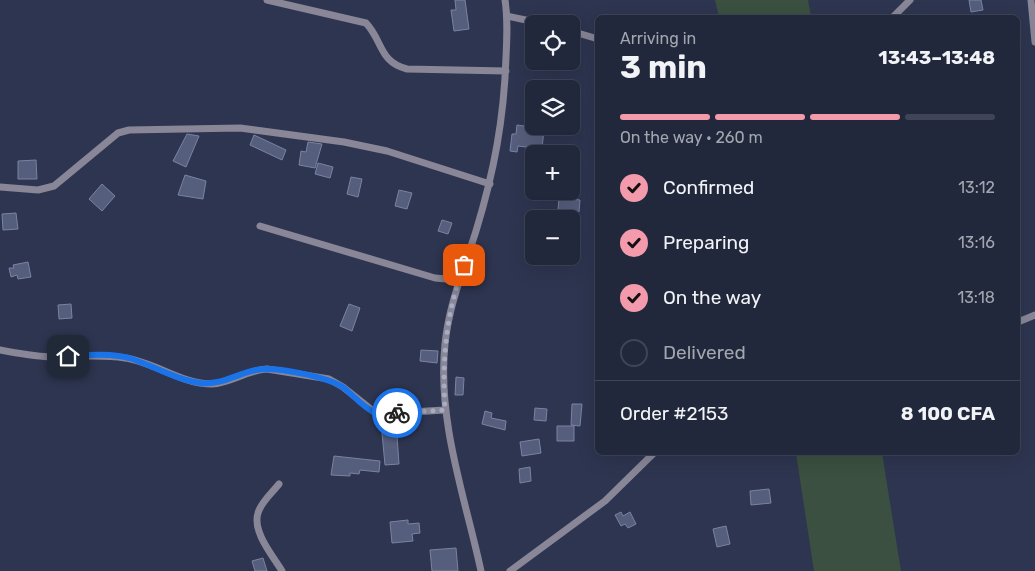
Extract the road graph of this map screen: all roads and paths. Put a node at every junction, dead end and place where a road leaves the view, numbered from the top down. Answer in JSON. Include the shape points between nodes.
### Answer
{"nodes":[{"id":1,"x":267,"y":0,"type":"edge"},
{"id":2,"x":505,"y":0,"type":"edge"},
{"id":3,"x":910,"y":0,"type":"edge"},
{"id":4,"x":1031,"y":0,"type":"edge"},
{"id":5,"x":895,"y":15,"type":"edge"},
{"id":6,"x":508,"y":16,"type":"junction"},
{"id":7,"x":525,"y":20,"type":"edge"},
{"id":8,"x":580,"y":33,"type":"edge"},
{"id":9,"x":595,"y":37,"type":"edge"},
{"id":10,"x":1035,"y":42,"type":"edge"},
{"id":11,"x":506,"y":71,"type":"junction"},
{"id":12,"x":490,"y":184,"type":"junction"},
{"id":13,"x":0,"y":187,"type":"edge"},
{"id":14,"x":260,"y":226,"type":"dead end"},
{"id":15,"x":458,"y":280,"type":"junction"},
{"id":16,"x":1035,"y":315,"type":"edge"},
{"id":17,"x":1020,"y":321,"type":"edge"},
{"id":18,"x":0,"y":350,"type":"edge"},
{"id":19,"x":445,"y":410,"type":"junction"},
{"id":20,"x":652,"y":455,"type":"edge"},
{"id":21,"x":279,"y":484,"type":"dead end"},
{"id":22,"x":282,"y":571,"type":"edge"},
{"id":23,"x":481,"y":571,"type":"edge"},
{"id":24,"x":510,"y":571,"type":"edge"}],
"edges":[{"from":1,"to":11,"type":"street","via":[[366,23],[388,61],[396,66]]},
{"from":2,"to":6,"type":"street"},
{"from":3,"to":5,"type":"street"},
{"from":4,"to":10,"type":"street"},
{"from":6,"to":7,"type":"street"},
{"from":6,"to":11,"type":"street"},
{"from":8,"to":9,"type":"street"},
{"from":11,"to":12,"type":"street","via":[[499,147]]},
{"from":12,"to":13,"type":"street","via":[[361,144],[240,128],[198,127],[118,133],[54,186],[38,190]]},
{"from":12,"to":15,"type":"street"},
{"from":14,"to":15,"type":"street","via":[[435,278]]},
{"from":15,"to":19,"type":"street","via":[[445,343]]},
{"from":16,"to":17,"type":"street"},
{"from":18,"to":19,"type":"street","via":[[34,356],[128,358],[198,383],[227,381],[257,370],[312,375],[343,387],[377,414]]},
{"from":19,"to":23,"type":"street"},
{"from":20,"to":24,"type":"street","via":[[605,501]]},
{"from":21,"to":22,"type":"street","via":[[262,505],[257,521],[259,531]]}]}
